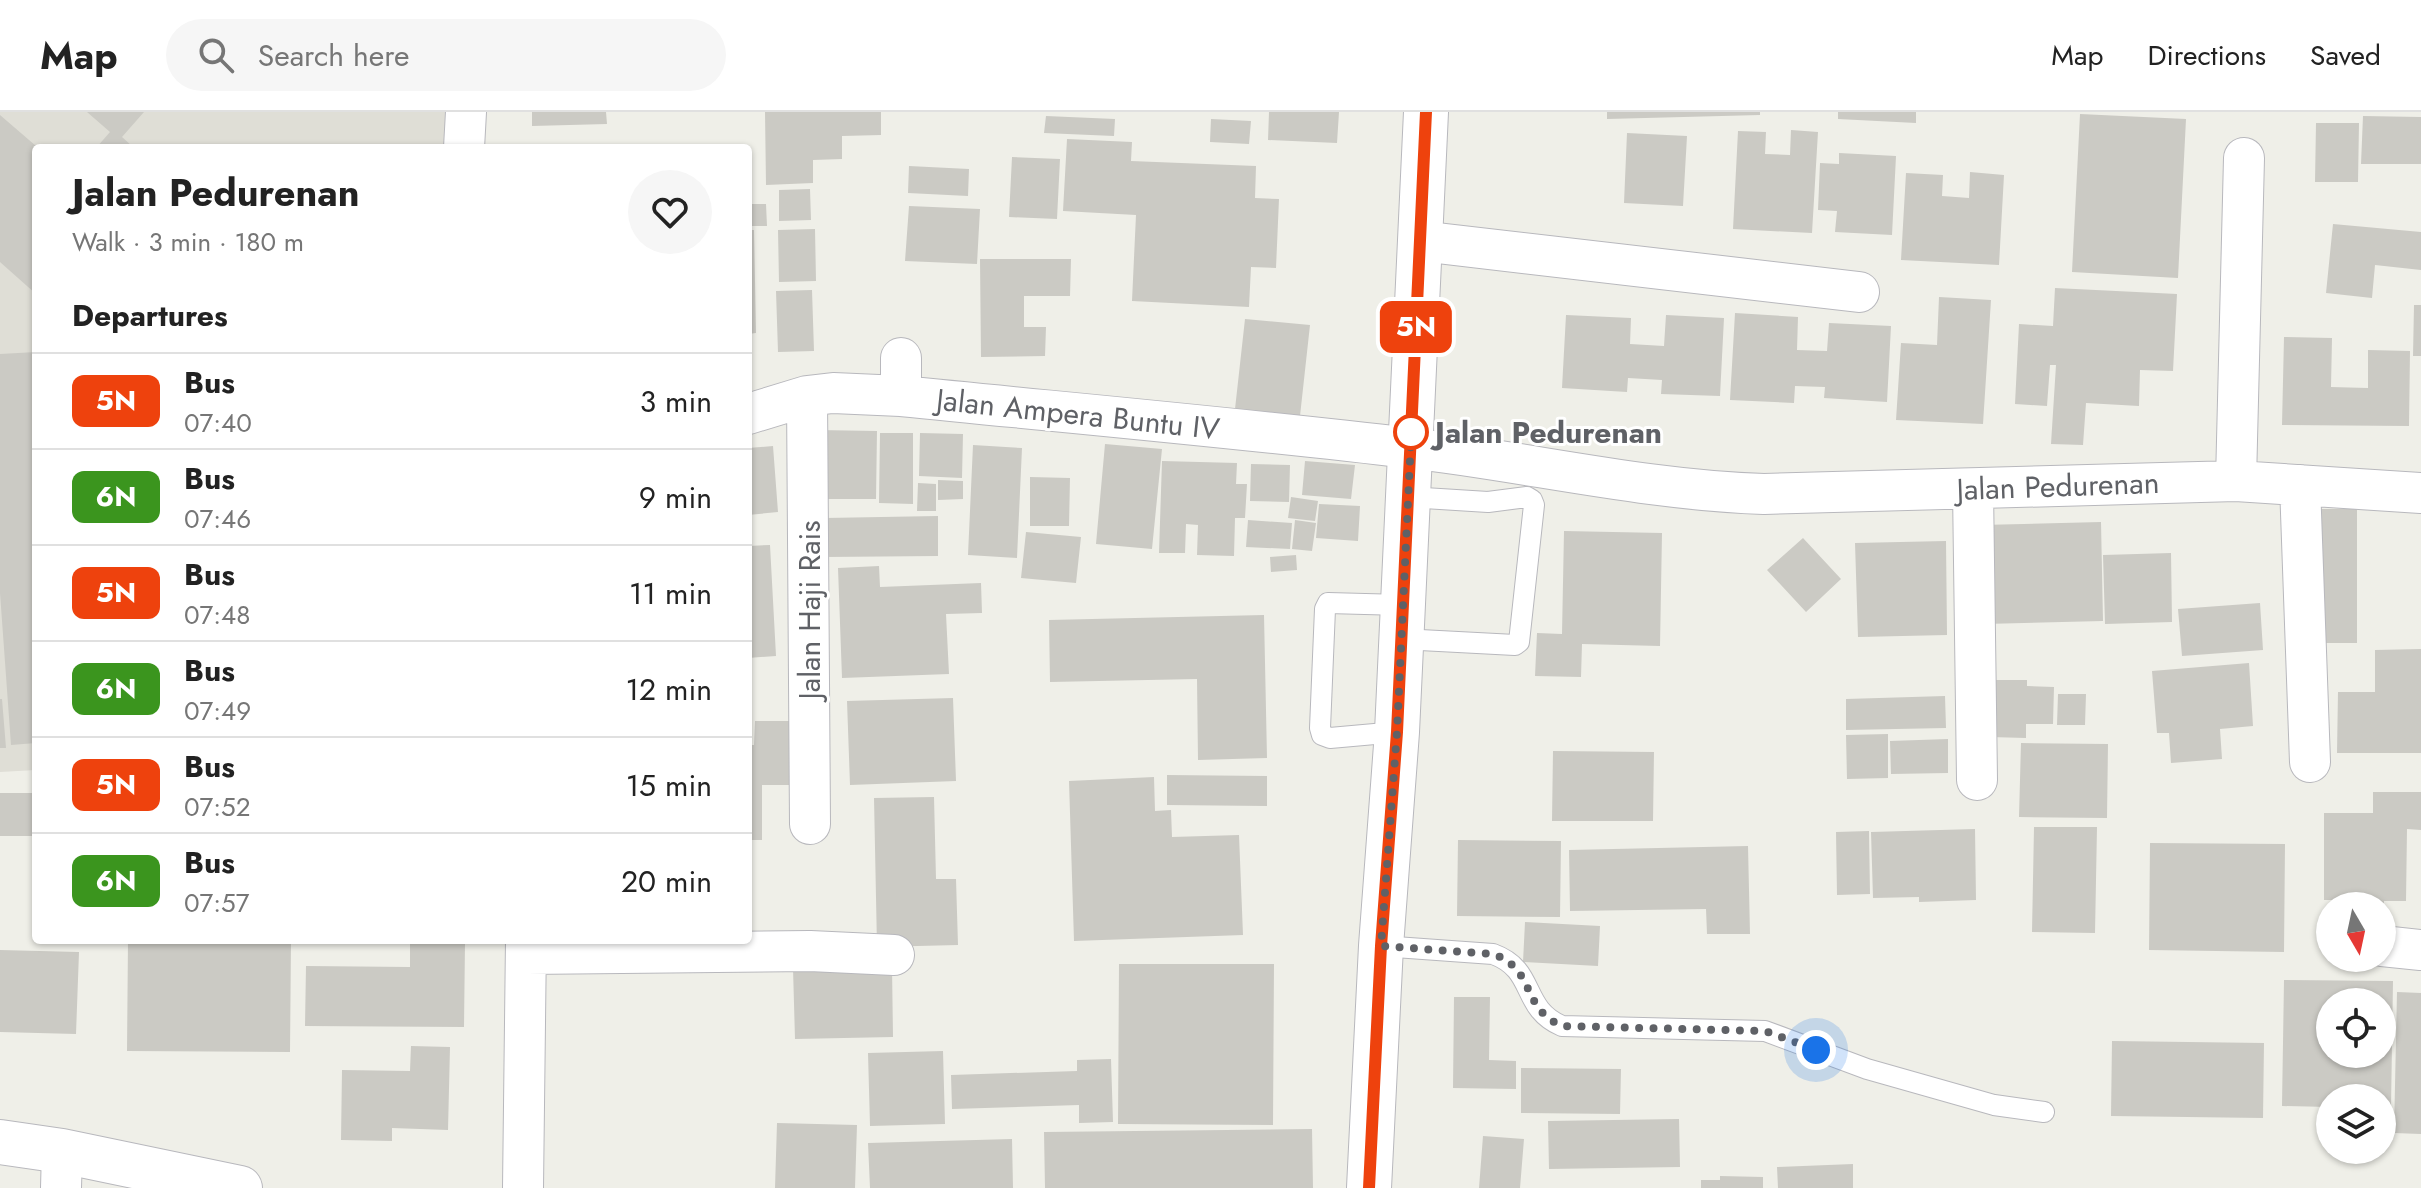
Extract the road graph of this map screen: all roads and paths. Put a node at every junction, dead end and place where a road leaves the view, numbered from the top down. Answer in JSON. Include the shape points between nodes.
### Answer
{"nodes":[{"id":1,"x":466,"y":112,"type":"edge"},
{"id":2,"x":1426,"y":112,"type":"edge"},
{"id":3,"x":464,"y":144,"type":"edge"},
{"id":4,"x":2244,"y":158,"type":"dead end"},
{"id":5,"x":1420,"y":241,"type":"junction"},
{"id":6,"x":1859,"y":292,"type":"dead end"},
{"id":7,"x":807,"y":396,"type":"junction"},
{"id":8,"x":752,"y":413,"type":"edge"},
{"id":9,"x":1410,"y":448,"type":"junction"},
{"id":10,"x":2236,"y":481,"type":"junction"},
{"id":11,"x":2300,"y":485,"type":"junction"},
{"id":12,"x":1973,"y":489,"type":"junction"},
{"id":13,"x":2421,"y":493,"type":"edge"},
{"id":14,"x":1408,"y":497,"type":"junction"},
{"id":15,"x":1402,"y":622,"type":"junction"},
{"id":16,"x":1397,"y":732,"type":"junction"},
{"id":17,"x":2310,"y":762,"type":"dead end"},
{"id":18,"x":1977,"y":780,"type":"dead end"},
{"id":19,"x":810,"y":824,"type":"dead end"},
{"id":20,"x":1381,"y":946,"type":"junction"},
{"id":21,"x":527,"y":947,"type":"edge"},
{"id":22,"x":2396,"y":947,"type":"edge"},
{"id":23,"x":2421,"y":950,"type":"edge"},
{"id":24,"x":894,"y":955,"type":"dead end"},
{"id":25,"x":2044,"y":1112,"type":"dead end"},
{"id":26,"x":0,"y":1142,"type":"edge"},
{"id":27,"x":62,"y":1169,"type":"edge"},
{"id":28,"x":240,"y":1188,"type":"edge"},
{"id":29,"x":523,"y":1188,"type":"edge"},
{"id":30,"x":1369,"y":1188,"type":"edge"}],
"edges":[{"from":1,"to":3,"type":"street"},
{"from":2,"to":5,"type":"street"},
{"from":4,"to":10,"type":"street"},
{"from":5,"to":6,"type":"street"},
{"from":5,"to":9,"type":"street"},
{"from":7,"to":8,"type":"street","name":"Jalan Ampera Buntu IV"},
{"from":7,"to":9,"type":"street","name":"Jalan Ampera Buntu IV","via":[[901,377]]},
{"from":7,"to":19,"type":"street","name":"Jalan Haji Rais"},
{"from":9,"to":12,"type":"street","name":"Jalan Pedurenan","via":[[1705,492]]},
{"from":9,"to":14,"type":"street"},
{"from":10,"to":11,"type":"street","name":"Jalan Pedurenan"},
{"from":10,"to":12,"type":"street","name":"Jalan Pedurenan"},
{"from":11,"to":13,"type":"street","name":"Jalan Pedurenan"},
{"from":11,"to":17,"type":"street"},
{"from":12,"to":18,"type":"street"},
{"from":14,"to":15,"type":"street"},
{"from":14,"to":15,"type":"lane","via":[[1488,502],[1527,497],[1534,505],[1519,642],[1482,644]]},
{"from":15,"to":16,"type":"street"},
{"from":15,"to":16,"type":"lane","via":[[1328,603],[1325,609],[1322,735]]},
{"from":16,"to":20,"type":"street"},
{"from":20,"to":25,"type":"lane","via":[[1508,959],[1546,1019],[1562,1026],[1765,1031],[1867,1069],[1994,1105]]},
{"from":20,"to":30,"type":"street"},
{"from":21,"to":24,"type":"street"},
{"from":21,"to":29,"type":"street"},
{"from":22,"to":23,"type":"street"},
{"from":26,"to":27,"type":"street"},
{"from":27,"to":28,"type":"street"}]}
